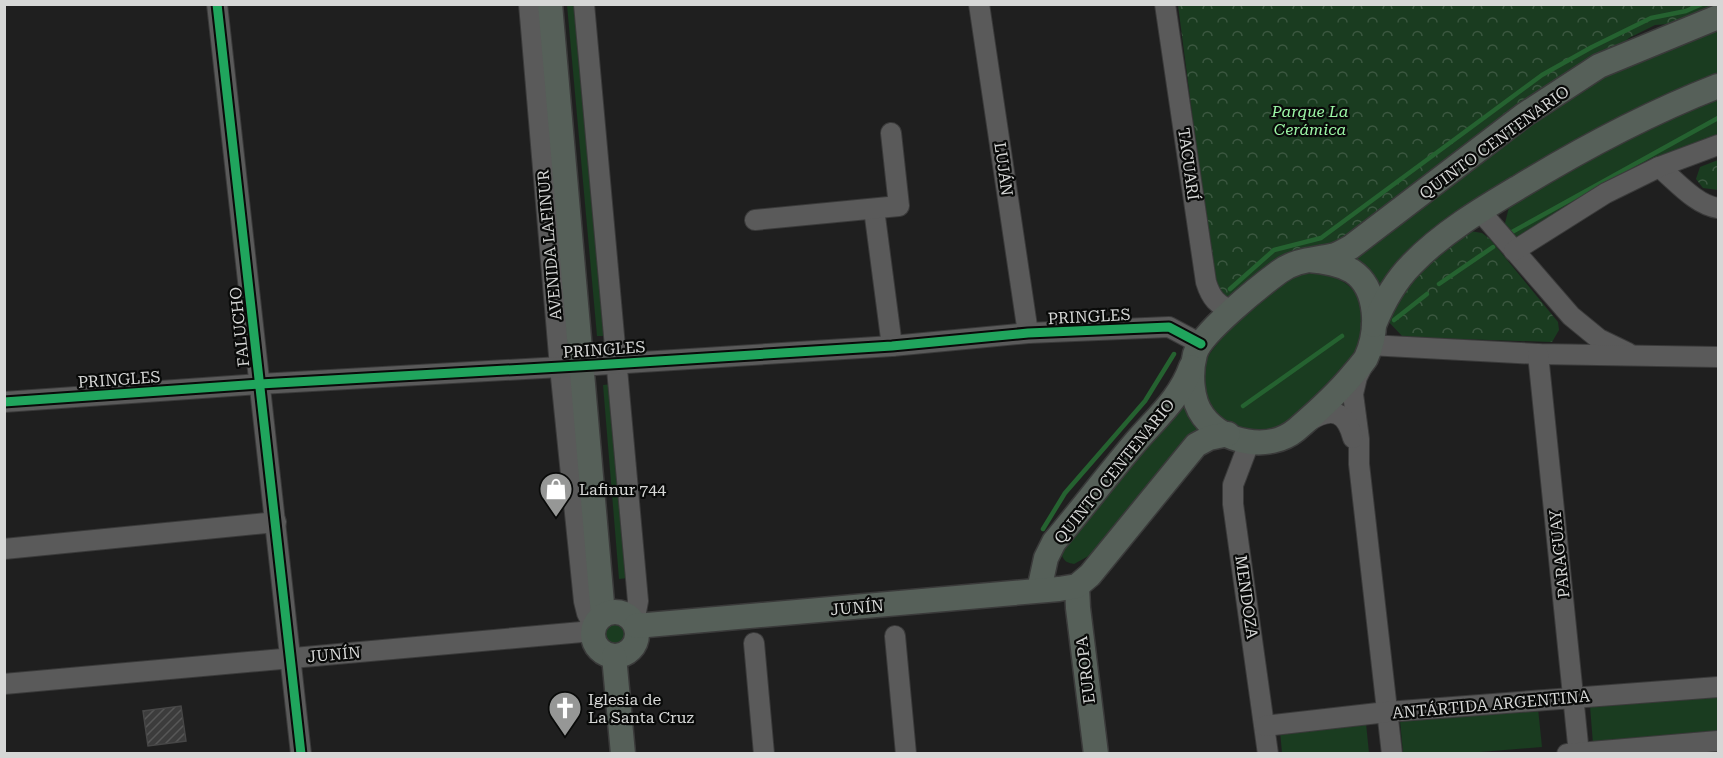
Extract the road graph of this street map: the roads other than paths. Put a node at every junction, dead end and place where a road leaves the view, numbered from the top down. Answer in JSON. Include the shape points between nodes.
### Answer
{"nodes":[{"id":1,"x":217,"y":4,"type":"edge"},
{"id":2,"x":529,"y":4,"type":"edge"},
{"id":3,"x":550,"y":4,"type":"edge"},
{"id":4,"x":564,"y":4,"type":"edge"},
{"id":5,"x":584,"y":4,"type":"edge"},
{"id":6,"x":979,"y":4,"type":"edge"},
{"id":7,"x":1165,"y":4,"type":"edge"},
{"id":8,"x":1719,"y":17,"type":"edge"},
{"id":9,"x":1719,"y":86,"type":"edge"},
{"id":10,"x":891,"y":133,"type":"dead end"},
{"id":11,"x":1719,"y":145,"type":"edge"},
{"id":12,"x":1659,"y":167,"type":"junction"},
{"id":13,"x":874,"y":208,"type":"junction"},
{"id":14,"x":1719,"y":208,"type":"edge"},
{"id":15,"x":1480,"y":211,"type":"junction"},
{"id":16,"x":755,"y":220,"type":"dead end"},
{"id":17,"x":1514,"y":251,"type":"junction"},
{"id":18,"x":1308,"y":260,"type":"junction"},
{"id":19,"x":1233,"y":311,"type":"junction"},
{"id":20,"x":1569,"y":313,"type":"junction"},
{"id":21,"x":1028,"y":333,"type":"junction"},
{"id":22,"x":1369,"y":344,"type":"junction"},
{"id":23,"x":892,"y":346,"type":"junction"},
{"id":24,"x":1198,"y":349,"type":"junction"},
{"id":25,"x":1538,"y":354,"type":"junction"},
{"id":26,"x":1560,"y":354,"type":"junction"},
{"id":27,"x":1633,"y":356,"type":"junction"},
{"id":28,"x":1719,"y":357,"type":"edge"},
{"id":29,"x":588,"y":366,"type":"junction"},
{"id":30,"x":260,"y":384,"type":"junction"},
{"id":31,"x":4,"y":402,"type":"edge"},
{"id":32,"x":1291,"y":434,"type":"junction"},
{"id":33,"x":1239,"y":439,"type":"junction"},
{"id":34,"x":1359,"y":464,"type":"junction"},
{"id":35,"x":276,"y":522,"type":"junction"},
{"id":36,"x":4,"y":549,"type":"edge"},
{"id":37,"x":1077,"y":585,"type":"junction"},
{"id":38,"x":1039,"y":590,"type":"junction"},
{"id":39,"x":613,"y":622,"type":"junction"},
{"id":40,"x":895,"y":636,"type":"dead end"},
{"id":41,"x":754,"y":643,"type":"dead end"},
{"id":42,"x":614,"y":656,"type":"junction"},
{"id":43,"x":292,"y":658,"type":"junction"},
{"id":44,"x":4,"y":684,"type":"edge"},
{"id":45,"x":1719,"y":687,"type":"edge"},
{"id":46,"x":1574,"y":698,"type":"junction"},
{"id":47,"x":1387,"y":712,"type":"junction"},
{"id":48,"x":1265,"y":726,"type":"junction"},
{"id":49,"x":1719,"y":741,"type":"edge"},
{"id":50,"x":301,"y":753,"type":"edge"},
{"id":51,"x":623,"y":753,"type":"edge"},
{"id":52,"x":764,"y":753,"type":"edge"},
{"id":53,"x":906,"y":753,"type":"edge"},
{"id":54,"x":1096,"y":753,"type":"edge"},
{"id":55,"x":1268,"y":753,"type":"edge"},
{"id":56,"x":1392,"y":753,"type":"edge"},
{"id":57,"x":1575,"y":753,"type":"edge"}],
"edges":[{"from":1,"to":30,"type":"street","name":"FALUCHO"},
{"from":2,"to":29,"type":"street","name":"AVENIDA LAFINUR"},
{"from":3,"to":29,"type":"main road","name":"AVENIDA LAFINUR"},
{"from":4,"to":29,"type":"main road","name":"AVENIDA LAFINUR"},
{"from":5,"to":29,"type":"street","name":"AVENIDA LAFINUR"},
{"from":6,"to":21,"type":"street","name":"LUJÁN"},
{"from":7,"to":19,"type":"street","name":"TACUARÍ","via":[[1206,282],[1220,306]]},
{"from":8,"to":18,"type":"main road","name":"QUINTO CENTENARIO","via":[[1599,66],[1524,115],[1351,247],[1333,256]]},
{"from":9,"to":15,"type":"main road","via":[[1582,149]]},
{"from":10,"to":13,"type":"street","via":[[899,206]]},
{"from":11,"to":12,"type":"street"},
{"from":12,"to":14,"type":"street","via":[[1699,200]]},
{"from":12,"to":17,"type":"street","via":[[1606,193]]},
{"from":13,"to":16,"type":"street"},
{"from":13,"to":23,"type":"street"},
{"from":15,"to":17,"type":"street"},
{"from":15,"to":22,"type":"main road","via":[[1443,236],[1412,264],[1381,307]]},
{"from":17,"to":20,"type":"street"},
{"from":18,"to":19,"type":"main road","via":[[1280,271]]},
{"from":18,"to":22,"type":"main road","via":[[1333,263],[1352,271],[1362,281],[1374,307]]},
{"from":19,"to":24,"type":"main road"},
{"from":20,"to":26,"type":"street","via":[[1574,328]]},
{"from":20,"to":27,"type":"street","via":[[1599,339]]},
{"from":21,"to":23,"type":"street","name":"PRINGLES"},
{"from":21,"to":24,"type":"street","name":"PRINGLES","via":[[1169,327]]},
{"from":22,"to":25,"type":"street"},
{"from":22,"to":32,"type":"main road","via":[[1323,407]]},
{"from":22,"to":34,"type":"street","via":[[1353,394]]},
{"from":23,"to":29,"type":"street","name":"PRINGLES"},
{"from":24,"to":33,"type":"main road","via":[[1193,390],[1196,403],[1212,427]]},
{"from":24,"to":38,"type":"main road","name":"QUINTO CENTENARIO","via":[[1177,396],[1054,542]]},
{"from":25,"to":26,"type":"street"},
{"from":25,"to":46,"type":"street","name":"PARAGUAY"},
{"from":26,"to":27,"type":"street"},
{"from":27,"to":28,"type":"street"},
{"from":29,"to":30,"type":"street","name":"PRINGLES"},
{"from":29,"to":39,"type":"main road","name":"AVENIDA LAFINUR","via":[[614,578]]},
{"from":29,"to":39,"type":"street","name":"AVENIDA LAFINUR","via":[[584,601],[586,613]]},
{"from":30,"to":31,"type":"street","name":"PRINGLES"},
{"from":30,"to":35,"type":"street","name":"FALUCHO"},
{"from":32,"to":33,"type":"main road","via":[[1269,442]]},
{"from":32,"to":34,"type":"street","via":[[1321,415],[1339,414],[1350,426]]},
{"from":33,"to":37,"type":"main road","via":[[1209,438],[1196,445],[1090,575]]},
{"from":33,"to":48,"type":"street","name":"MENDOZA","via":[[1233,504]]},
{"from":34,"to":47,"type":"street"},
{"from":35,"to":36,"type":"street"},
{"from":35,"to":43,"type":"street","name":"FALUCHO"},
{"from":37,"to":38,"type":"main road","name":"JUNÍN"},
{"from":37,"to":54,"type":"main road","name":"EUROPA"},
{"from":38,"to":39,"type":"main road","name":"JUNÍN"},
{"from":39,"to":42,"type":"main road","via":[[596,646]]},
{"from":39,"to":42,"type":"main road","via":[[637,639],[631,650]]},
{"from":39,"to":43,"type":"street","name":"JUNÍN"},
{"from":40,"to":53,"type":"street"},
{"from":41,"to":52,"type":"street"},
{"from":42,"to":51,"type":"main road"},
{"from":43,"to":44,"type":"street","name":"JUNÍN"},
{"from":43,"to":50,"type":"street","name":"FALUCHO"},
{"from":45,"to":46,"type":"street","name":"ANTÁRTIDA ARGENTINA"},
{"from":46,"to":47,"type":"street","name":"ANTÁRTIDA ARGENTINA"},
{"from":46,"to":57,"type":"street","name":"PARAGUAY"},
{"from":47,"to":48,"type":"street","name":"ANTÁRTIDA ARGENTINA"},
{"from":47,"to":56,"type":"street"},
{"from":48,"to":55,"type":"street","name":"MENDOZA"},
{"from":49,"to":57,"type":"street"}]}
